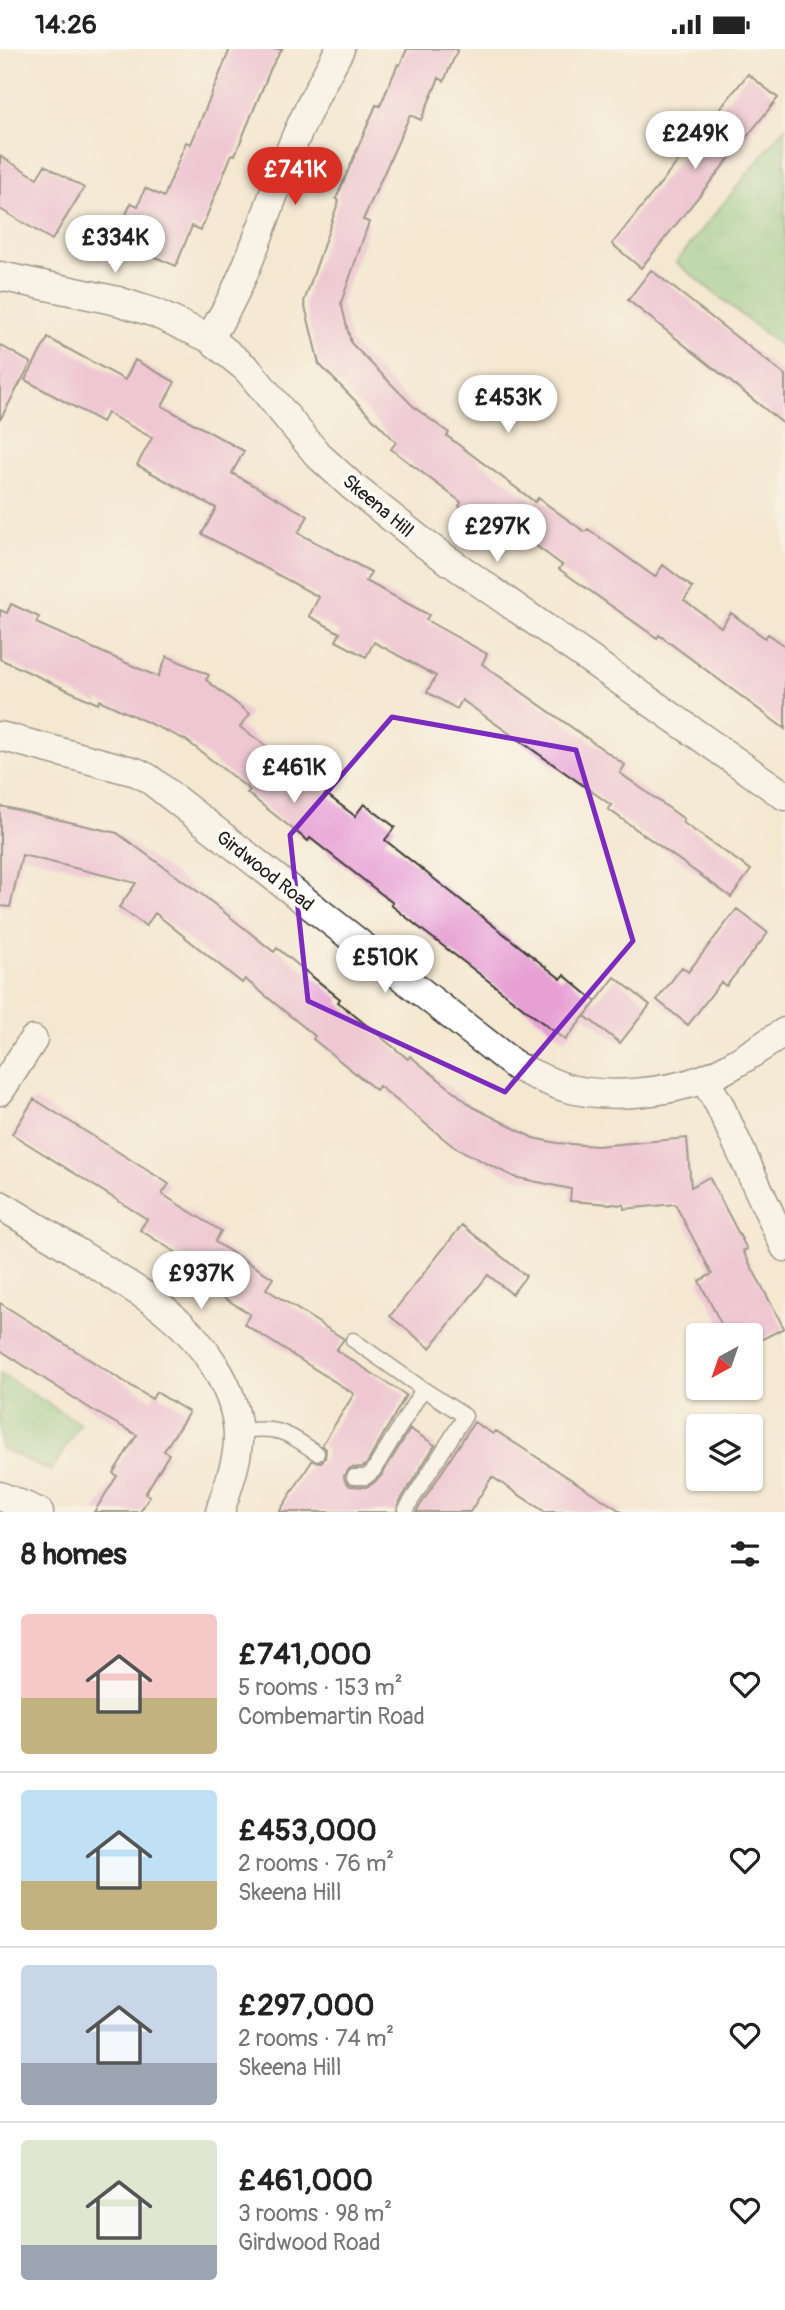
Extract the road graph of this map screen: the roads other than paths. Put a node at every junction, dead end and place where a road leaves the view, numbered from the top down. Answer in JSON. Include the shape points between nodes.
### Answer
{"nodes":[{"id":1,"x":340,"y":49,"type":"edge"},
{"id":2,"x":0,"y":276,"type":"edge"},
{"id":3,"x":209,"y":338,"type":"junction"},
{"id":4,"x":0,"y":736,"type":"edge"},
{"id":5,"x":785,"y":796,"type":"edge"},
{"id":6,"x":785,"y":1032,"type":"edge"},
{"id":7,"x":33,"y":1040,"type":"dead end"},
{"id":8,"x":704,"y":1079,"type":"junction"},
{"id":9,"x":2,"y":1084,"type":"edge"},
{"id":10,"x":0,"y":1205,"type":"edge"},
{"id":11,"x":785,"y":1247,"type":"edge"},
{"id":12,"x":353,"y":1340,"type":"dead end"},
{"id":13,"x":423,"y":1389,"type":"junction"},
{"id":14,"x":238,"y":1432,"type":"junction"},
{"id":15,"x":317,"y":1453,"type":"dead end"},
{"id":16,"x":354,"y":1477,"type":"dead end"},
{"id":17,"x":0,"y":1496,"type":"edge"},
{"id":18,"x":405,"y":1509,"type":"dead end"},
{"id":19,"x":39,"y":1512,"type":"edge"},
{"id":20,"x":220,"y":1512,"type":"edge"}],
"edges":[{"from":1,"to":3,"type":"street","via":[[291,149],[234,295]]},
{"from":2,"to":3,"type":"street","name":"Skeena Hill","via":[[118,301]]},
{"from":3,"to":5,"type":"street","name":"Skeena Hill","via":[[247,369],[318,455],[352,486],[425,544]]},
{"from":4,"to":8,"type":"street","name":"Girdwood Road","via":[[148,778],[517,1067],[568,1088],[611,1095]]},
{"from":6,"to":8,"type":"street","name":"Girdwood Road"},
{"from":7,"to":9,"type":"street"},
{"from":8,"to":11,"type":"street"},
{"from":10,"to":14,"type":"street","via":[[168,1312],[215,1368],[231,1397]]},
{"from":12,"to":13,"type":"lane"},
{"from":13,"to":16,"type":"lane","via":[[373,1471],[366,1477]]},
{"from":13,"to":18,"type":"lane","via":[[465,1416]]},
{"from":14,"to":15,"type":"lane","via":[[286,1432]]},
{"from":14,"to":20,"type":"street","via":[[237,1455]]},
{"from":17,"to":19,"type":"street"}]}
